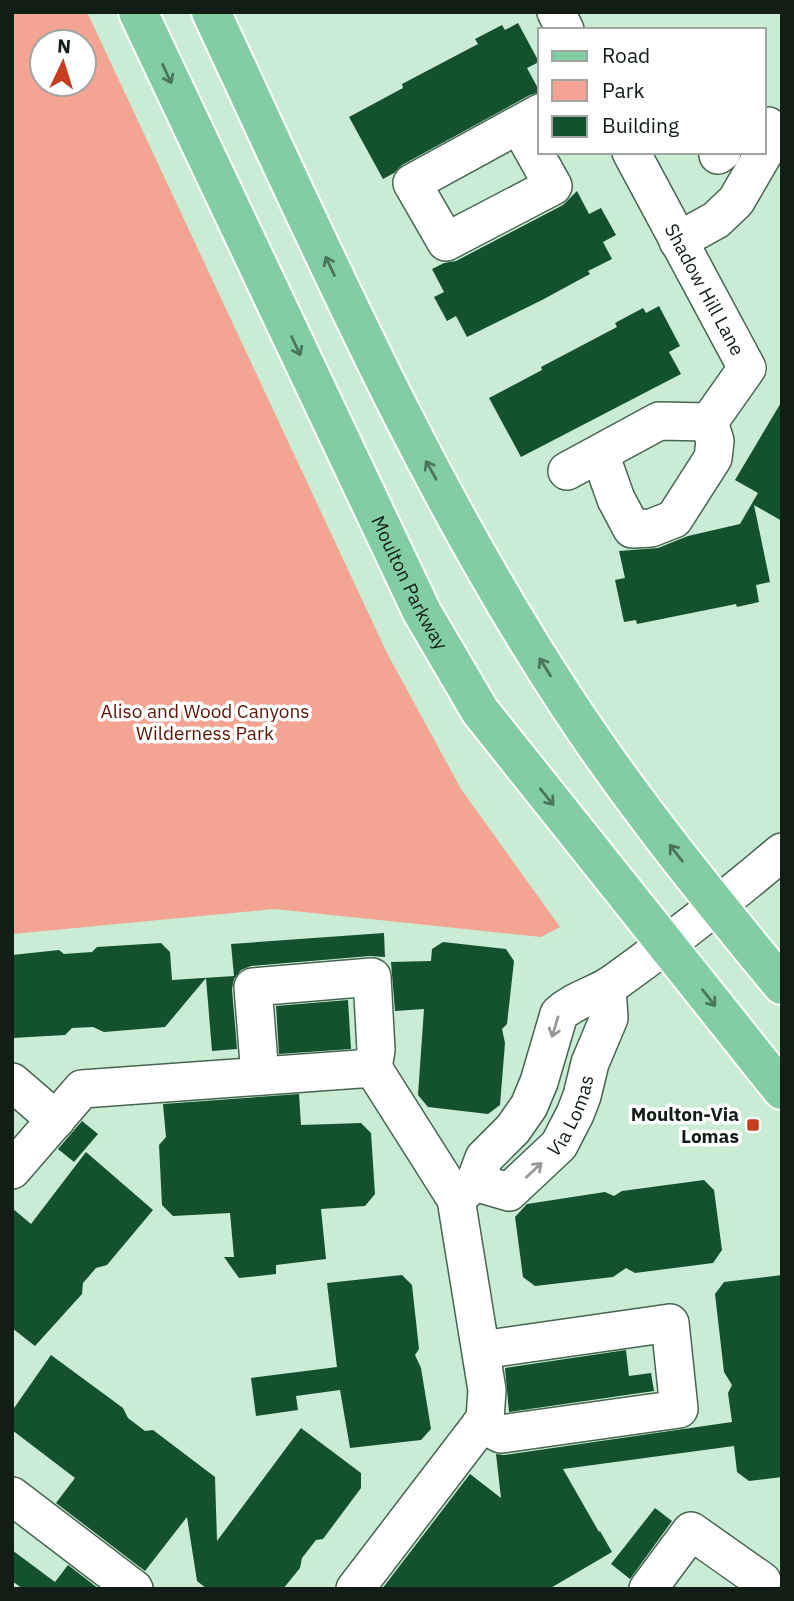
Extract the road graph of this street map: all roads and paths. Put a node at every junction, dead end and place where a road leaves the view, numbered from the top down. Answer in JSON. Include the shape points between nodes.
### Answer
{"nodes":[{"id":1,"x":138,"y":12,"type":"edge"},
{"id":2,"x":211,"y":12,"type":"edge"},
{"id":3,"x":556,"y":12,"type":"edge"},
{"id":4,"x":564,"y":28,"type":"edge"},
{"id":5,"x":632,"y":154,"type":"edge"},
{"id":6,"x":760,"y":154,"type":"edge"},
{"id":7,"x":678,"y":241,"type":"junction"},
{"id":8,"x":709,"y":422,"type":"junction"},
{"id":9,"x":600,"y":454,"type":"junction"},
{"id":10,"x":567,"y":471,"type":"dead end"},
{"id":11,"x":782,"y":852,"type":"edge"},
{"id":12,"x":718,"y":906,"type":"junction"},
{"id":13,"x":666,"y":945,"type":"junction"},
{"id":14,"x":782,"y":985,"type":"edge"},
{"id":15,"x":373,"y":1068,"type":"junction"},
{"id":16,"x":260,"y":1076,"type":"junction"},
{"id":17,"x":12,"y":1082,"type":"edge"},
{"id":18,"x":782,"y":1090,"type":"edge"},
{"id":19,"x":56,"y":1120,"type":"junction"},
{"id":20,"x":12,"y":1170,"type":"edge"},
{"id":21,"x":466,"y":1191,"type":"junction"},
{"id":22,"x":481,"y":1350,"type":"junction"},
{"id":23,"x":481,"y":1424,"type":"junction"},
{"id":24,"x":12,"y":1496,"type":"edge"},
{"id":25,"x":134,"y":1589,"type":"edge"},
{"id":26,"x":355,"y":1589,"type":"edge"},
{"id":27,"x":648,"y":1589,"type":"edge"},
{"id":28,"x":757,"y":1589,"type":"edge"}],
"edges":[{"from":1,"to":13,"type":"main road","name":"Moulton Parkway","one_way":true,"via":[[422,612],[496,733]]},
{"from":12,"to":2,"type":"main road","one_way":true,"via":[[632,798],[568,704],[473,546],[394,401]]},
{"from":3,"to":4,"type":"street"},
{"from":5,"to":7,"type":"street","name":"Shadow Hill Lane"},
{"from":6,"to":7,"type":"street","via":[[736,201],[716,220]]},
{"from":7,"to":8,"type":"street","name":"Shadow Hill Lane","via":[[747,368]]},
{"from":8,"to":9,"type":"street","via":[[659,421]]},
{"from":8,"to":9,"type":"street","via":[[715,441],[713,458],[674,519],[651,528],[632,529]]},
{"from":9,"to":10,"type":"street"},
{"from":11,"to":12,"type":"street","name":"Via Lomas"},
{"from":12,"to":13,"type":"street","name":"Via Lomas"},
{"from":12,"to":14,"type":"main road"},
{"from":13,"to":18,"type":"main road","name":"Moulton Parkway","one_way":true},
{"from":13,"to":21,"type":"street","name":"Via Lomas","via":[[607,988],[559,1014],[529,1106],[484,1158]]},
{"from":15,"to":16,"type":"street"},
{"from":15,"to":16,"type":"street","via":[[372,977],[253,987]]},
{"from":15,"to":21,"type":"street"},
{"from":16,"to":19,"type":"street","via":[[82,1089]]},
{"from":17,"to":19,"type":"street"},
{"from":19,"to":20,"type":"street"},
{"from":21,"to":22,"type":"street"},
{"from":22,"to":23,"type":"street","via":[[487,1390]]},
{"from":22,"to":23,"type":"street","via":[[670,1323],[679,1409],[501,1434]]},
{"from":23,"to":26,"type":"street"},
{"from":24,"to":25,"type":"street"},
{"from":27,"to":28,"type":"street","via":[[691,1531],[762,1581]]}]}
